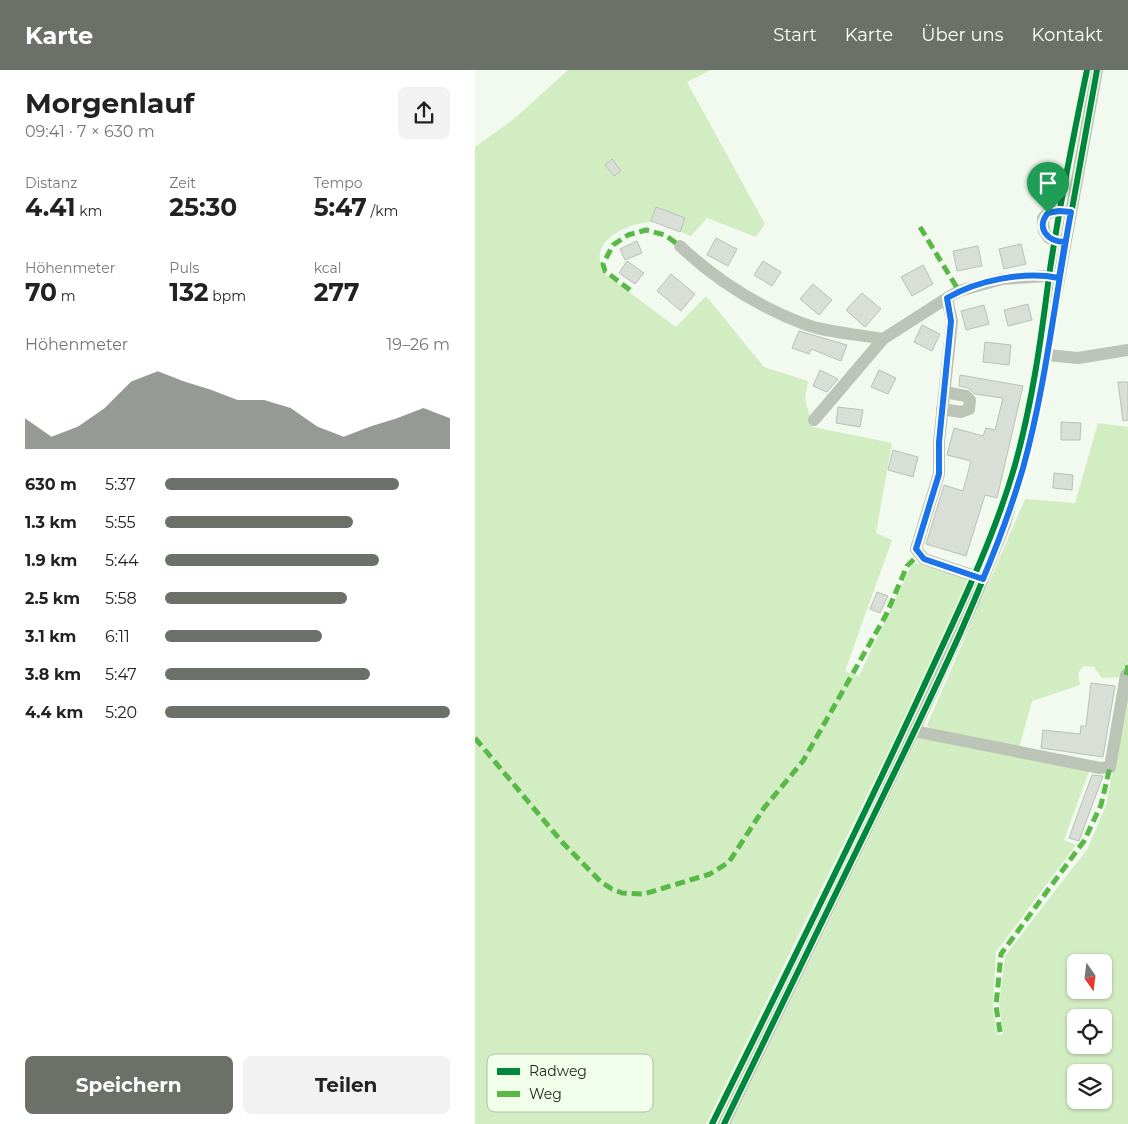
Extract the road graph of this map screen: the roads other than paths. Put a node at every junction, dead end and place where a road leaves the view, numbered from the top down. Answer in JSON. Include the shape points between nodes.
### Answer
{"nodes":[{"id":1,"x":1097,"y":70,"type":"edge"},
{"id":2,"x":1071,"y":212,"type":"junction"},
{"id":3,"x":1065,"y":242,"type":"junction"},
{"id":4,"x":681,"y":246,"type":"dead end"},
{"id":5,"x":1059,"y":278,"type":"junction"},
{"id":6,"x":947,"y":298,"type":"junction"},
{"id":7,"x":883,"y":339,"type":"junction"},
{"id":8,"x":1128,"y":350,"type":"edge"},
{"id":9,"x":1047,"y":355,"type":"junction"},
{"id":10,"x":945,"y":392,"type":"junction"},
{"id":11,"x":942,"y":409,"type":"junction"},
{"id":12,"x":814,"y":420,"type":"dead end"},
{"id":13,"x":983,"y":579,"type":"junction"},
{"id":14,"x":1125,"y":675,"type":"dead end"},
{"id":15,"x":915,"y":731,"type":"junction"},
{"id":16,"x":724,"y":1124,"type":"edge"}],
"edges":[{"from":1,"to":2,"type":"street"},
{"from":2,"to":3,"type":"street"},
{"from":2,"to":3,"type":"street","via":[[1054,211],[1043,218],[1046,236]]},
{"from":3,"to":5,"type":"street"},
{"from":4,"to":7,"type":"street","via":[[705,270],[753,299],[808,325]]},
{"from":5,"to":6,"type":"street","via":[[1002,280],[959,291]]},
{"from":5,"to":9,"type":"street"},
{"from":6,"to":7,"type":"street"},
{"from":6,"to":10,"type":"street","via":[[951,321]]},
{"from":7,"to":12,"type":"street"},
{"from":8,"to":9,"type":"street","via":[[1078,358]]},
{"from":9,"to":13,"type":"street","via":[[1023,468]]},
{"from":10,"to":11,"type":"street"},
{"from":10,"to":11,"type":"street","via":[[966,396],[970,400],[969,410]]},
{"from":11,"to":13,"type":"street","via":[[939,474],[916,549],[924,559]]},
{"from":13,"to":15,"type":"street"},
{"from":14,"to":15,"type":"street","via":[[1110,767],[1100,768]]},
{"from":15,"to":16,"type":"street"}]}
